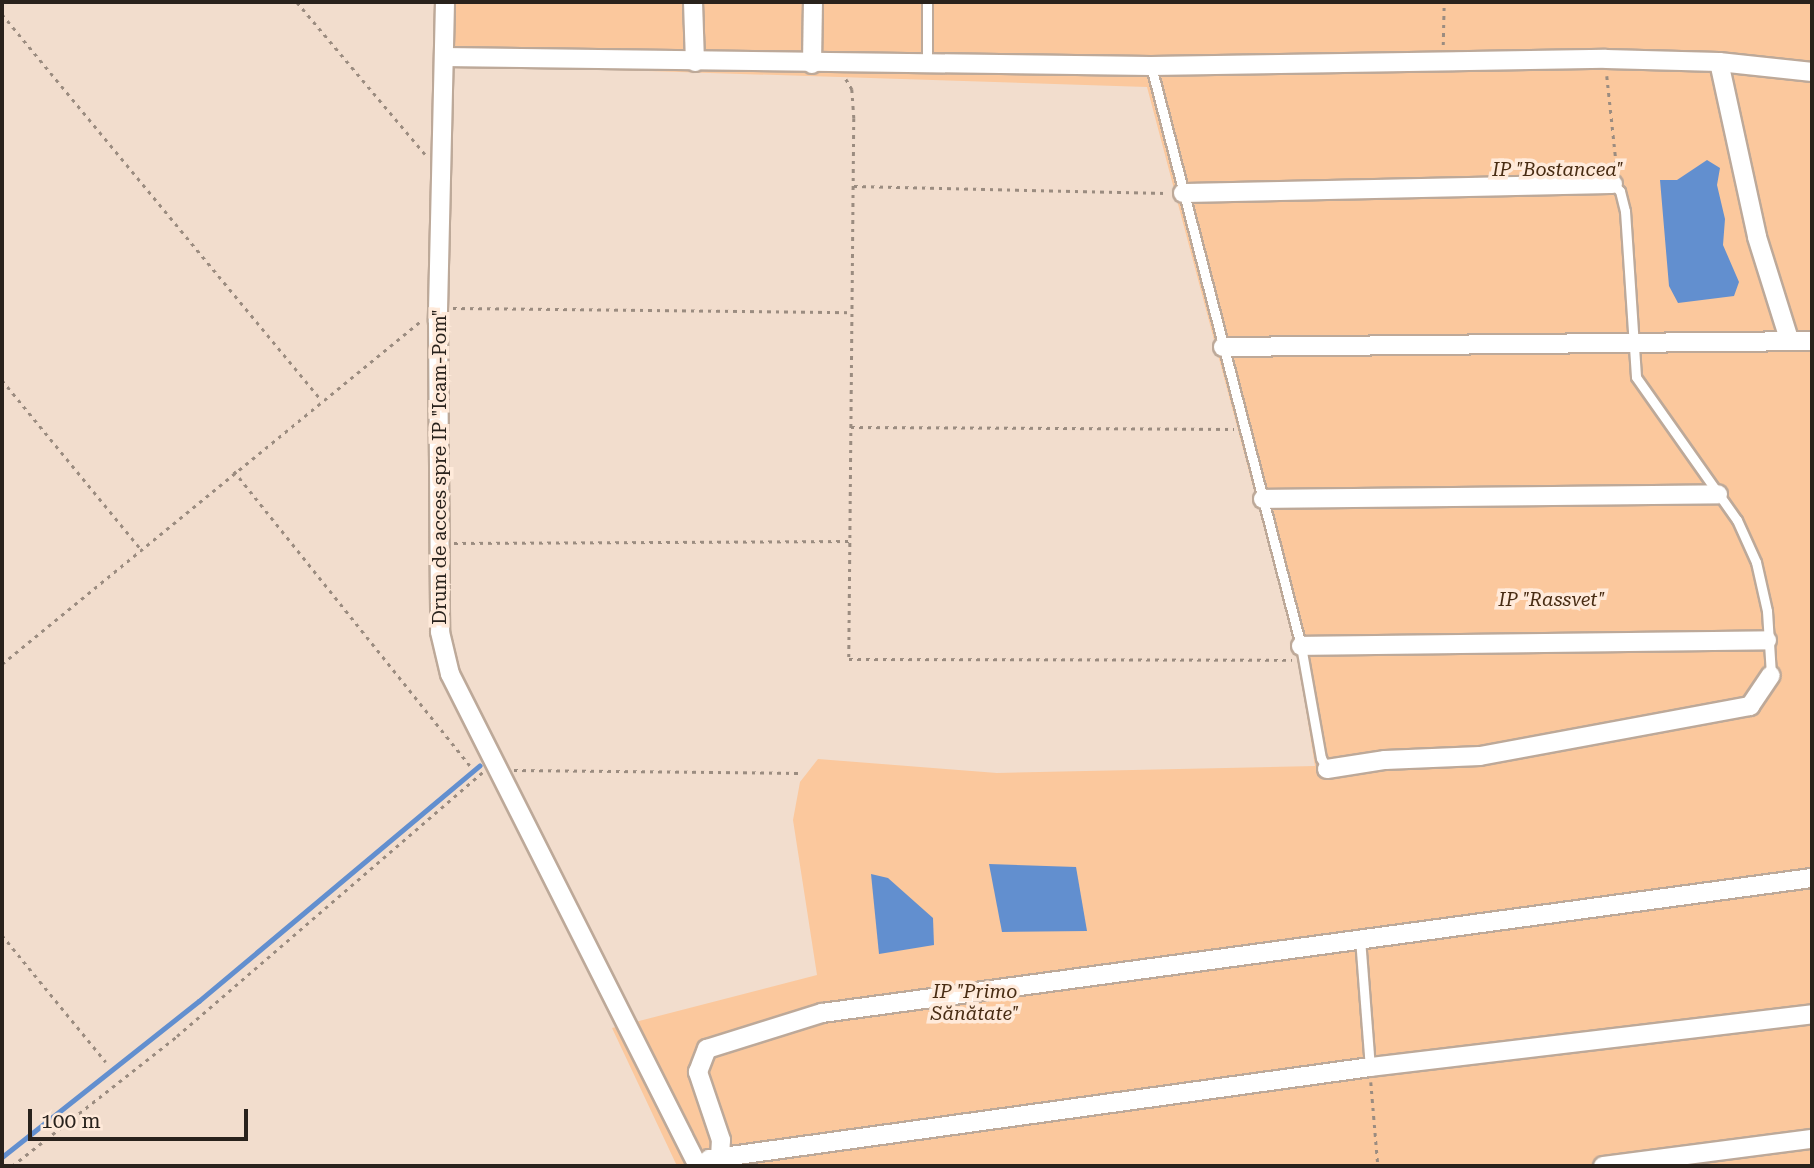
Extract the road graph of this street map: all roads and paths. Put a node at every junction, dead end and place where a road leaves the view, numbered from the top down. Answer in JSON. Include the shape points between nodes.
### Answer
{"nodes":[{"id":1,"x":297,"y":2,"type":"edge"},
{"id":2,"x":445,"y":2,"type":"edge"},
{"id":3,"x":693,"y":2,"type":"edge"},
{"id":4,"x":813,"y":2,"type":"edge"},
{"id":5,"x":927,"y":2,"type":"edge"},
{"id":6,"x":1444,"y":2,"type":"edge"},
{"id":7,"x":2,"y":14,"type":"edge"},
{"id":8,"x":444,"y":57,"type":"junction"},
{"id":9,"x":1606,"y":59,"type":"junction"},
{"id":10,"x":695,"y":62,"type":"junction"},
{"id":11,"x":1442,"y":62,"type":"junction"},
{"id":12,"x":1719,"y":62,"type":"junction"},
{"id":13,"x":812,"y":64,"type":"junction"},
{"id":14,"x":836,"y":64,"type":"junction"},
{"id":15,"x":927,"y":65,"type":"junction"},
{"id":16,"x":1151,"y":66,"type":"junction"},
{"id":17,"x":1812,"y":72,"type":"edge"},
{"id":18,"x":441,"y":173,"type":"junction"},
{"id":19,"x":853,"y":186,"type":"junction"},
{"id":20,"x":1617,"y":188,"type":"junction"},
{"id":21,"x":1183,"y":193,"type":"junction"},
{"id":22,"x":438,"y":307,"type":"junction"},
{"id":23,"x":852,"y":312,"type":"junction"},
{"id":24,"x":1789,"y":339,"type":"junction"},
{"id":25,"x":1812,"y":341,"type":"edge"},
{"id":26,"x":1635,"y":345,"type":"junction"},
{"id":27,"x":1223,"y":347,"type":"junction"},
{"id":28,"x":2,"y":380,"type":"edge"},
{"id":29,"x":320,"y":399,"type":"junction"},
{"id":30,"x":851,"y":427,"type":"junction"},
{"id":31,"x":1245,"y":429,"type":"junction"},
{"id":32,"x":234,"y":471,"type":"junction"},
{"id":33,"x":1718,"y":494,"type":"junction"},
{"id":34,"x":1263,"y":499,"type":"junction"},
{"id":35,"x":850,"y":541,"type":"junction"},
{"id":36,"x":437,"y":543,"type":"junction"},
{"id":37,"x":141,"y":549,"type":"junction"},
{"id":38,"x":1767,"y":640,"type":"junction"},
{"id":39,"x":1302,"y":653,"type":"junction"},
{"id":40,"x":2,"y":664,"type":"edge"},
{"id":41,"x":1771,"y":675,"type":"joint"},
{"id":42,"x":470,"y":766,"type":"dead end"},
{"id":43,"x":496,"y":766,"type":"junction"},
{"id":44,"x":1327,"y":769,"type":"joint"},
{"id":45,"x":798,"y":774,"type":"dead end"},
{"id":46,"x":1812,"y":878,"type":"edge"},
{"id":47,"x":2,"y":935,"type":"edge"},
{"id":48,"x":1360,"y":939,"type":"junction"},
{"id":49,"x":1812,"y":1014,"type":"edge"},
{"id":50,"x":106,"y":1062,"type":"dead end"},
{"id":51,"x":1370,"y":1067,"type":"junction"},
{"id":52,"x":1812,"y":1139,"type":"edge"},
{"id":53,"x":720,"y":1158,"type":"junction"},
{"id":54,"x":1727,"y":1158,"type":"edge"},
{"id":55,"x":696,"y":1163,"type":"edge"},
{"id":56,"x":12,"y":1166,"type":"edge"},
{"id":57,"x":1378,"y":1166,"type":"edge"},
{"id":58,"x":1603,"y":1166,"type":"edge"}],
"edges":[{"from":1,"to":18,"type":"path"},
{"from":2,"to":8,"type":"street","name":"Drum de acces spre IP \"Icam-Pom\""},
{"from":3,"to":10,"type":"street"},
{"from":4,"to":13,"type":"street"},
{"from":5,"to":15,"type":"lane"},
{"from":6,"to":11,"type":"path"},
{"from":7,"to":29,"type":"path"},
{"from":8,"to":10,"type":"street"},
{"from":8,"to":18,"type":"street","name":"Drum de acces spre IP \"Icam-Pom\""},
{"from":9,"to":11,"type":"street"},
{"from":9,"to":12,"type":"street"},
{"from":9,"to":20,"type":"path"},
{"from":10,"to":13,"type":"street"},
{"from":11,"to":16,"type":"street"},
{"from":12,"to":17,"type":"street"},
{"from":12,"to":24,"type":"street","via":[[1757,237]]},
{"from":13,"to":14,"type":"street"},
{"from":14,"to":15,"type":"street"},
{"from":14,"to":19,"type":"path","via":[[852,89]]},
{"from":15,"to":16,"type":"street"},
{"from":16,"to":21,"type":"lane"},
{"from":18,"to":22,"type":"street","name":"Drum de acces spre IP \"Icam-Pom\""},
{"from":19,"to":21,"type":"path"},
{"from":19,"to":23,"type":"path"},
{"from":20,"to":21,"type":"street"},
{"from":20,"to":26,"type":"lane"},
{"from":21,"to":27,"type":"lane"},
{"from":22,"to":23,"type":"path"},
{"from":22,"to":29,"type":"path"},
{"from":22,"to":36,"type":"street","name":"Drum de acces spre IP \"Icam-Pom\""},
{"from":23,"to":30,"type":"path"},
{"from":24,"to":25,"type":"street"},
{"from":24,"to":26,"type":"street"},
{"from":26,"to":27,"type":"street"},
{"from":26,"to":33,"type":"lane","via":[[1636,377]]},
{"from":27,"to":31,"type":"lane"},
{"from":28,"to":37,"type":"path"},
{"from":29,"to":32,"type":"path"},
{"from":30,"to":31,"type":"path"},
{"from":30,"to":35,"type":"path"},
{"from":31,"to":34,"type":"lane"},
{"from":32,"to":37,"type":"path"},
{"from":32,"to":42,"type":"path"},
{"from":33,"to":34,"type":"street"},
{"from":33,"to":38,"type":"lane","via":[[1737,520],[1756,562],[1767,611]]},
{"from":34,"to":39,"type":"lane"},
{"from":35,"to":36,"type":"path"},
{"from":35,"to":39,"type":"path","via":[[849,659]]},
{"from":36,"to":43,"type":"street","name":"Drum de acces spre IP \"Icam-Pom\"","via":[[440,632],[450,674]]},
{"from":37,"to":40,"type":"path"},
{"from":38,"to":39,"type":"street"},
{"from":38,"to":41,"type":"lane"},
{"from":39,"to":44,"type":"lane","via":[[1321,758]]},
{"from":41,"to":44,"type":"street","via":[[1750,706],[1480,756],[1385,760]]},
{"from":43,"to":45,"type":"path"},
{"from":43,"to":55,"type":"street","name":"Drum de acces spre IP \"Icam-Pom\""},
{"from":43,"to":56,"type":"path","via":[[177,1036]]},
{"from":46,"to":48,"type":"street"},
{"from":47,"to":50,"type":"path"},
{"from":48,"to":51,"type":"lane"},
{"from":48,"to":53,"type":"street","via":[[822,1013],[707,1049],[698,1072],[721,1140]]},
{"from":49,"to":51,"type":"street"},
{"from":51,"to":53,"type":"street"},
{"from":51,"to":57,"type":"path"},
{"from":52,"to":54,"type":"street"},
{"from":53,"to":55,"type":"street"},
{"from":54,"to":58,"type":"street"}]}
